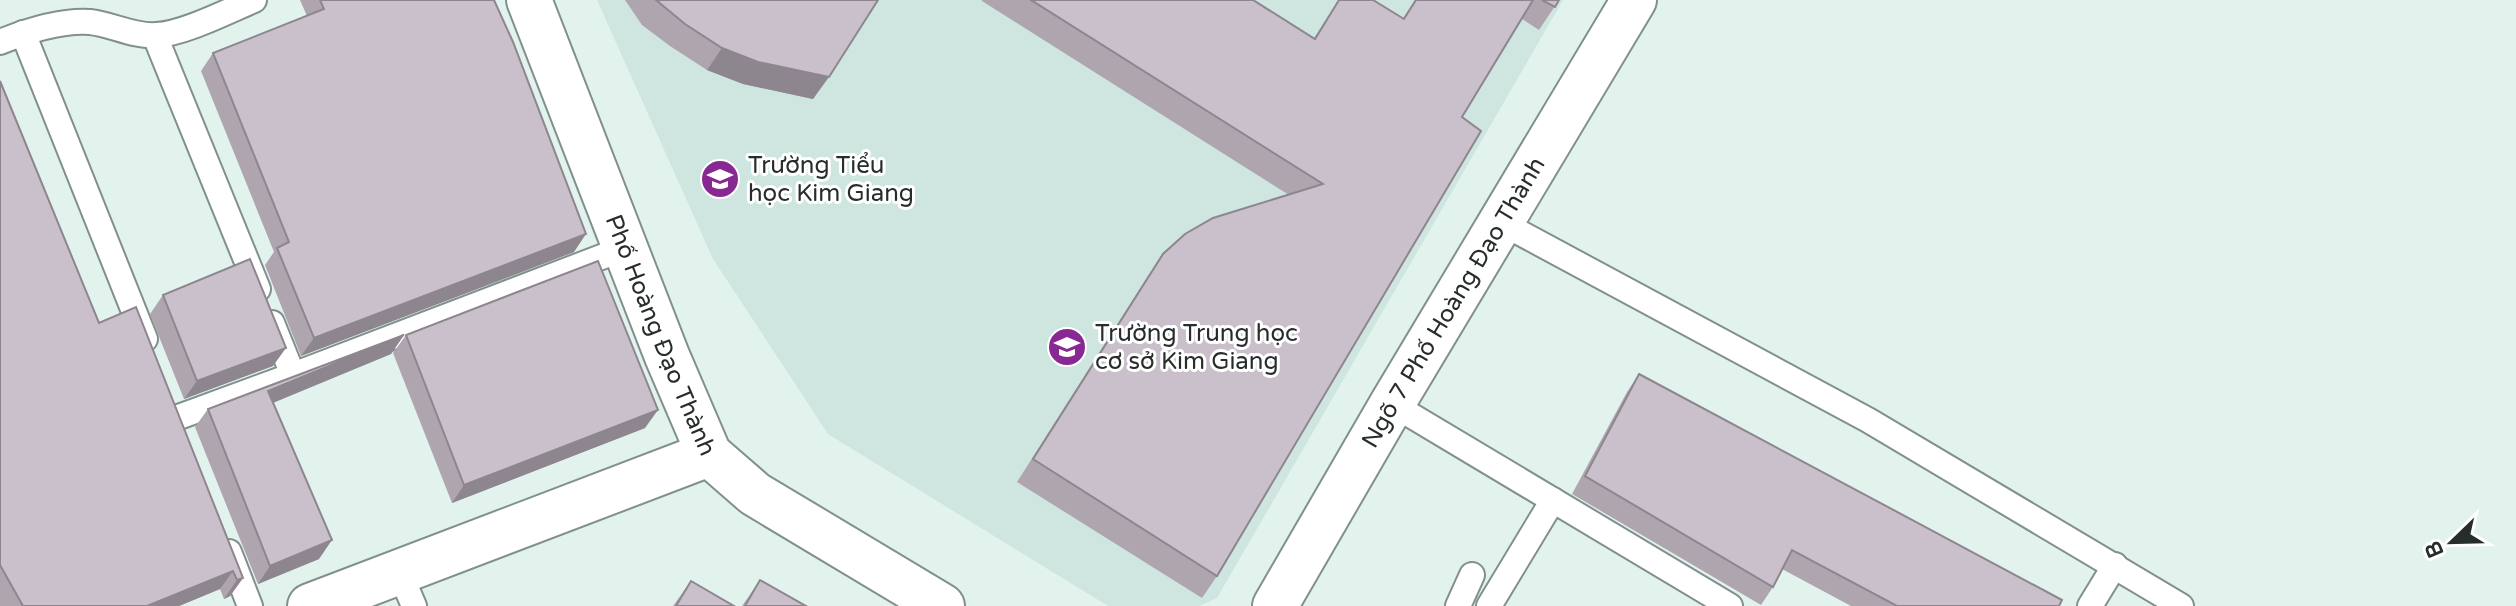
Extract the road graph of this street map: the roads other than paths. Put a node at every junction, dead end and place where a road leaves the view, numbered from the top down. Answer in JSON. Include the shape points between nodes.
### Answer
{"nodes":[{"id":1,"x":254,"y":0,"type":"edge"},
{"id":2,"x":529,"y":0,"type":"edge"},
{"id":3,"x":1634,"y":0,"type":"edge"},
{"id":4,"x":86,"y":11,"type":"edge"},
{"id":5,"x":155,"y":36,"type":"junction"},
{"id":6,"x":11,"y":37,"type":"edge"},
{"id":7,"x":1500,"y":222,"type":"junction"},
{"id":8,"x":625,"y":248,"type":"junction"},
{"id":9,"x":152,"y":359,"type":"edge"},
{"id":10,"x":293,"y":375,"type":"junction"},
{"id":11,"x":1392,"y":404,"type":"junction"},
{"id":12,"x":176,"y":418,"type":"edge"},
{"id":13,"x":709,"y":454,"type":"junction"},
{"id":14,"x":1553,"y":500,"type":"junction"},
{"id":15,"x":222,"y":534,"type":"edge"},
{"id":16,"x":2115,"y":565,"type":"junction"},
{"id":17,"x":1472,"y":575,"type":"dead end"},
{"id":18,"x":407,"y":589,"type":"edge"},
{"id":19,"x":250,"y":606,"type":"edge"},
{"id":20,"x":310,"y":606,"type":"edge"},
{"id":21,"x":942,"y":606,"type":"edge"},
{"id":22,"x":1275,"y":606,"type":"edge"},
{"id":23,"x":1458,"y":606,"type":"edge"},
{"id":24,"x":1489,"y":606,"type":"edge"},
{"id":25,"x":1730,"y":606,"type":"edge"},
{"id":26,"x":2090,"y":606,"type":"edge"},
{"id":27,"x":2181,"y":606,"type":"edge"}],
"edges":[{"from":1,"to":5,"type":"lane"},
{"from":2,"to":8,"type":"street","name":"Phố Hoàng Đạo Thành"},
{"from":3,"to":7,"type":"street","name":"Ngõ 7 Phố Hoàng Đạo Thành"},
{"from":4,"to":5,"type":"lane"},
{"from":4,"to":6,"type":"lane","via":[[68,22]]},
{"from":5,"to":10,"type":"lane"},
{"from":6,"to":9,"type":"lane"},
{"from":7,"to":11,"type":"street","name":"Ngõ 7 Phố Hoàng Đạo Thành"},
{"from":7,"to":16,"type":"lane","via":[[1868,420]]},
{"from":8,"to":10,"type":"lane"},
{"from":8,"to":13,"type":"street","name":"Phố Hoàng Đạo Thành"},
{"from":10,"to":12,"type":"lane"},
{"from":11,"to":14,"type":"lane"},
{"from":11,"to":22,"type":"street","name":"Ngõ 7 Phố Hoàng Đạo Thành"},
{"from":13,"to":18,"type":"street"},
{"from":13,"to":21,"type":"street","name":"Phố Hoàng Đạo Thành","via":[[755,494]]},
{"from":14,"to":24,"type":"lane"},
{"from":14,"to":25,"type":"lane"},
{"from":15,"to":19,"type":"lane"},
{"from":16,"to":26,"type":"lane"},
{"from":16,"to":27,"type":"lane"},
{"from":17,"to":23,"type":"lane"},
{"from":18,"to":20,"type":"street"}]}
